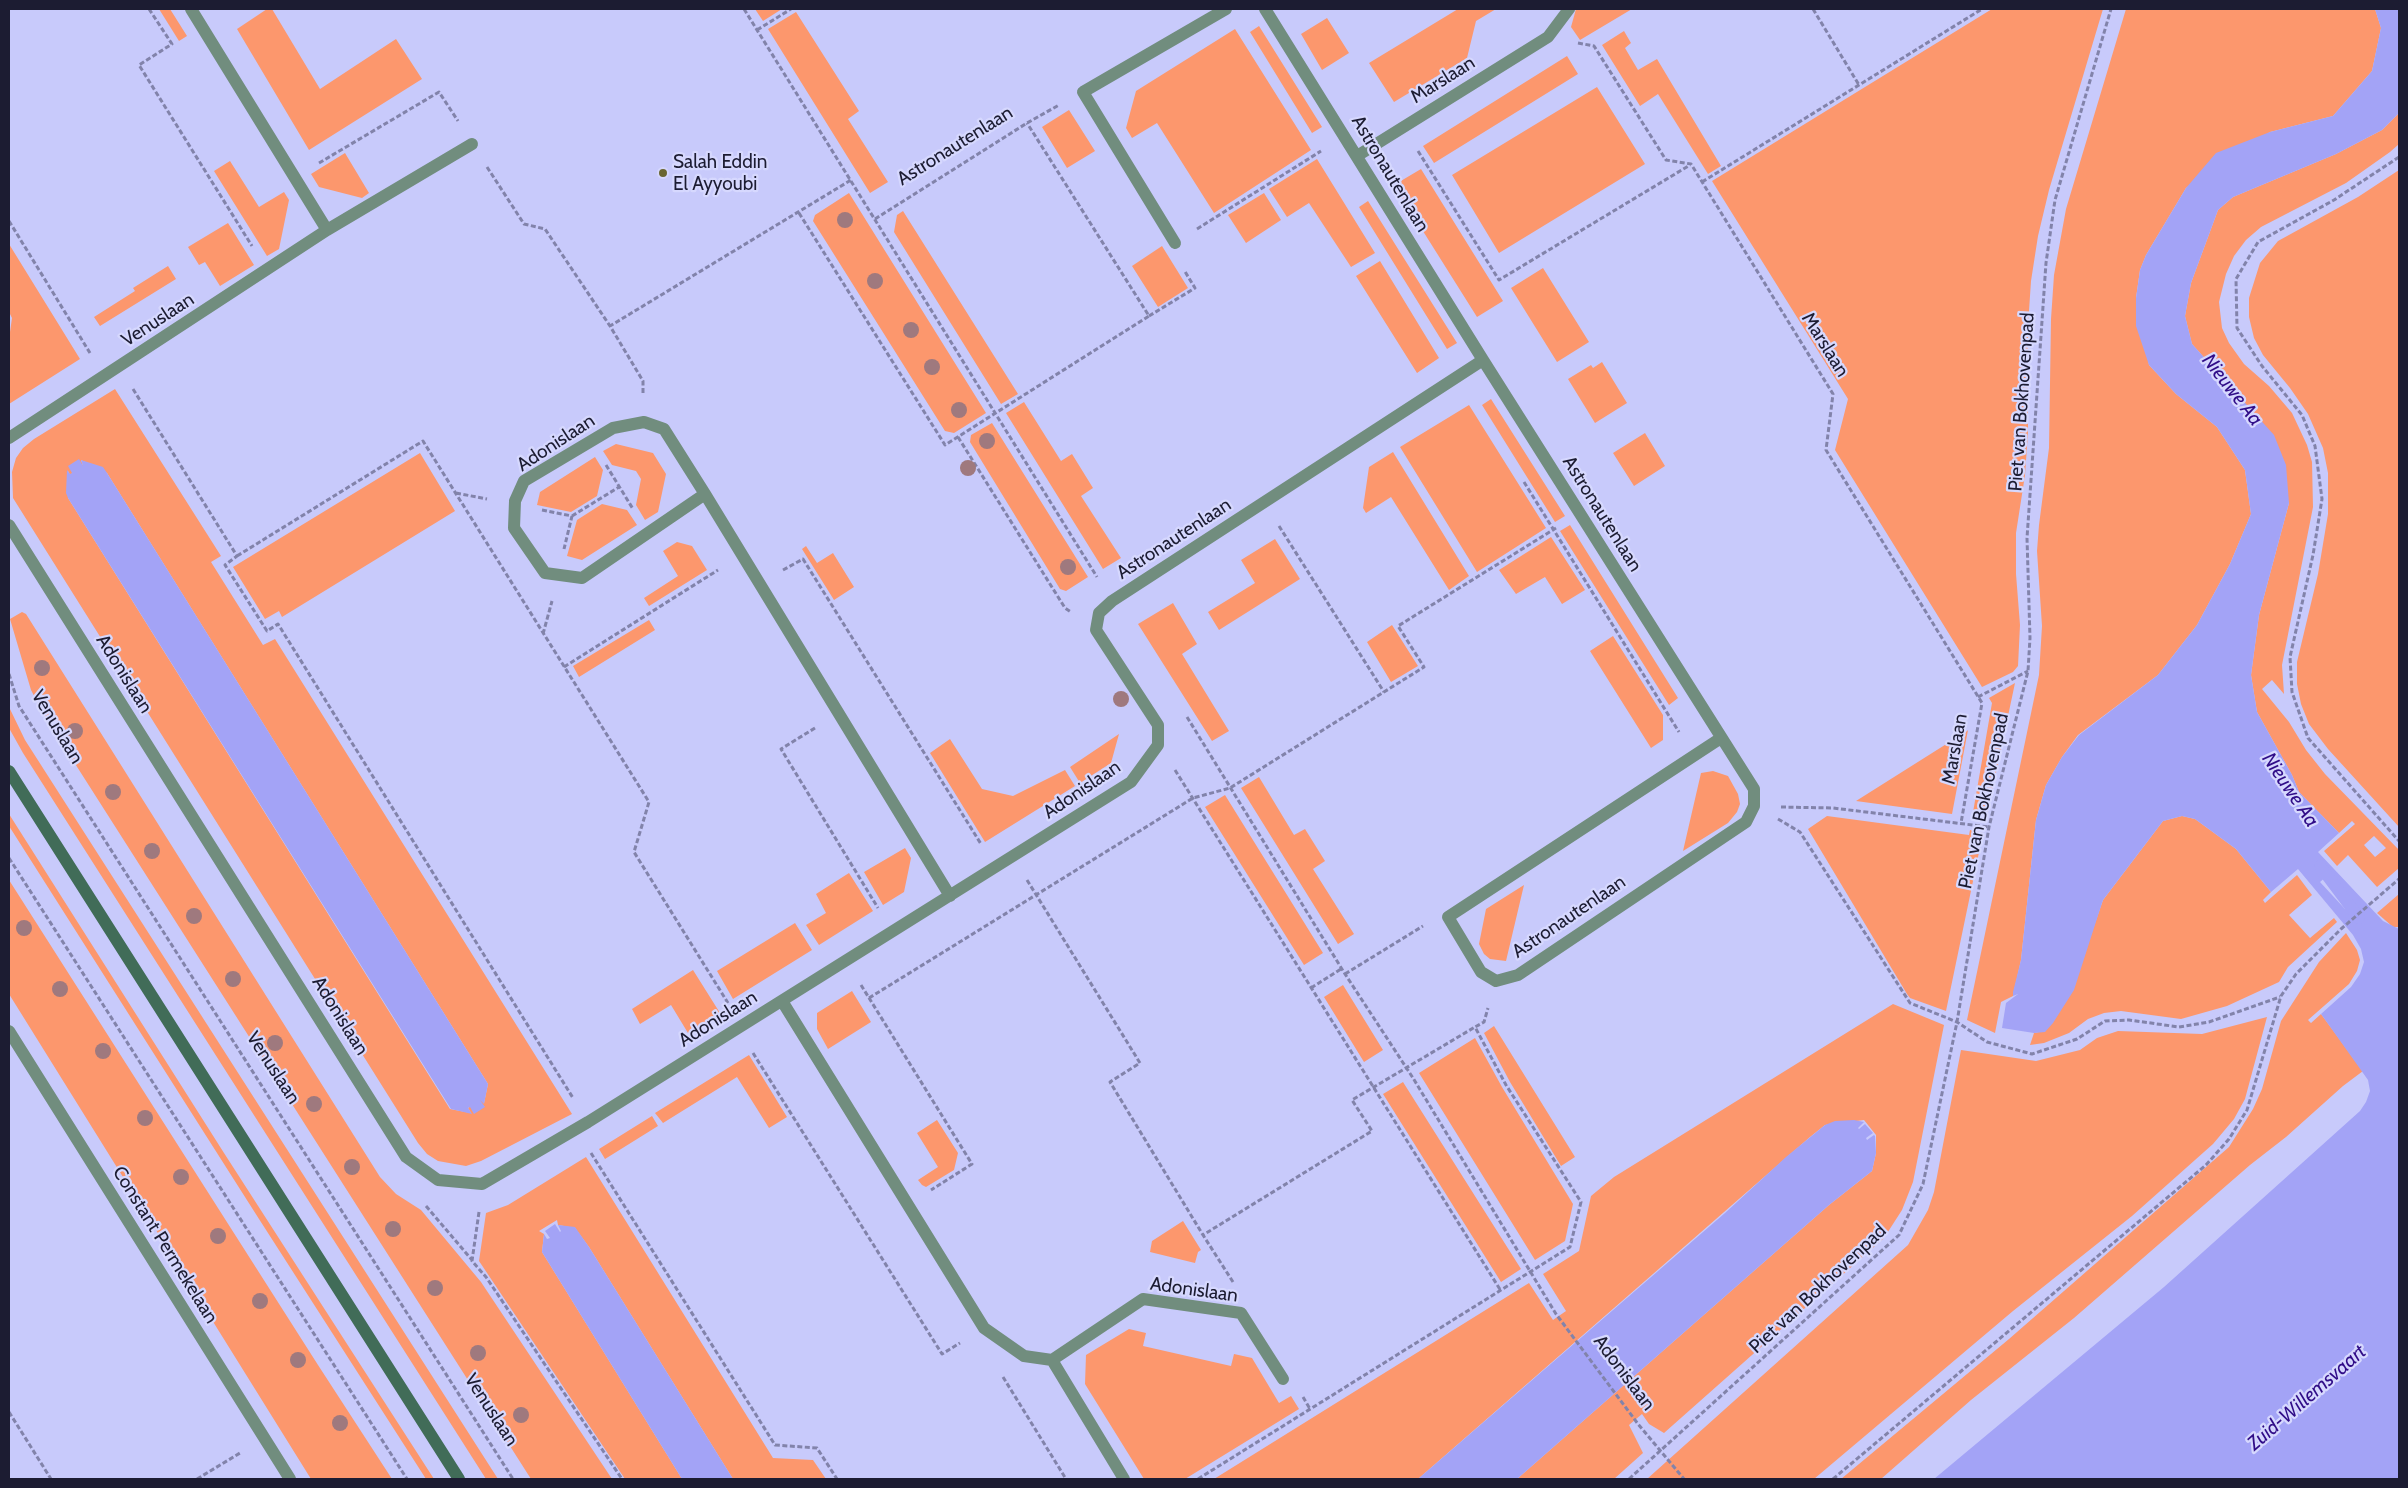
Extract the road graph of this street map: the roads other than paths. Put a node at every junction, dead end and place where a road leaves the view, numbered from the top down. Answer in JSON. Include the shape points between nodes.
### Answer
{"nodes":[{"id":1,"x":191,"y":9,"type":"edge"},
{"id":2,"x":1226,"y":9,"type":"edge"},
{"id":3,"x":1265,"y":9,"type":"edge"},
{"id":4,"x":1569,"y":9,"type":"edge"},
{"id":5,"x":472,"y":144,"type":"dead end"},
{"id":6,"x":1357,"y":156,"type":"junction"},
{"id":7,"x":327,"y":230,"type":"junction"},
{"id":8,"x":1175,"y":243,"type":"road end"},
{"id":9,"x":1482,"y":360,"type":"junction"},
{"id":10,"x":9,"y":438,"type":"edge"},
{"id":11,"x":704,"y":494,"type":"junction"},
{"id":12,"x":10,"y":531,"type":"edge"},
{"id":13,"x":1721,"y":738,"type":"junction"},
{"id":14,"x":1158,"y":745,"type":"joint"},
{"id":15,"x":9,"y":771,"type":"edge"},
{"id":16,"x":950,"y":896,"type":"junction"},
{"id":17,"x":782,"y":1001,"type":"junction"},
{"id":18,"x":9,"y":1031,"type":"edge"},
{"id":19,"x":1052,"y":1360,"type":"junction"},
{"id":20,"x":1283,"y":1380,"type":"dead end"},
{"id":21,"x":290,"y":1479,"type":"edge"},
{"id":22,"x":459,"y":1479,"type":"edge"},
{"id":23,"x":1124,"y":1479,"type":"edge"}],
"edges":[{"from":1,"to":7,"type":"street"},
{"from":2,"to":8,"type":"street","via":[[1083,92]]},
{"from":3,"to":6,"type":"street","name":"Astronautenlaan"},
{"from":4,"to":6,"type":"street","name":"Marslaan","via":[[1548,37]]},
{"from":5,"to":7,"type":"street","name":"Venuslaan"},
{"from":6,"to":9,"type":"street","name":"Astronautenlaan"},
{"from":7,"to":10,"type":"street","name":"Venuslaan"},
{"from":9,"to":13,"type":"street","name":"Astronautenlaan"},
{"from":9,"to":14,"type":"street","name":"Astronautenlaan","via":[[1112,601],[1099,613],[1096,630],[1158,725]]},
{"from":11,"to":11,"type":"street","name":"Adonislaan","via":[[664,429],[644,422],[613,428],[524,481],[515,501],[514,528],[545,573],[582,578]]},
{"from":11,"to":16,"type":"street"},
{"from":12,"to":17,"type":"street","name":"Adonislaan","via":[[406,1157],[438,1180],[482,1184]]},
{"from":13,"to":13,"type":"street","name":"Astronautenlaan","via":[[1754,789],[1754,806],[1746,822],[1518,975],[1496,981],[1481,972],[1448,917]]},
{"from":14,"to":16,"type":"street","name":"Adonislaan","via":[[1131,782]]},
{"from":15,"to":22,"type":"street"},
{"from":16,"to":17,"type":"street","name":"Adonislaan"},
{"from":17,"to":19,"type":"street","name":"Adonislaan","via":[[984,1328],[1024,1356]]},
{"from":18,"to":21,"type":"street","name":"Constant Permekelaan"},
{"from":19,"to":20,"type":"street","name":"Adonislaan","via":[[1144,1299],[1241,1313]]},
{"from":19,"to":23,"type":"street"}]}
